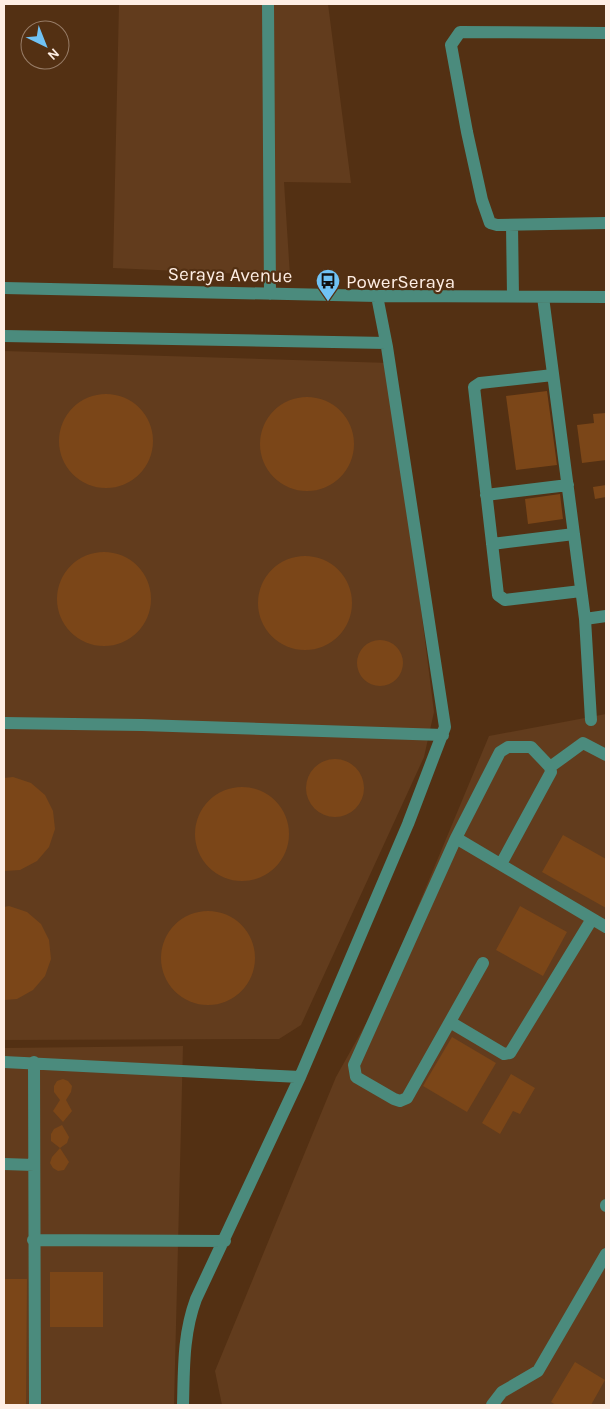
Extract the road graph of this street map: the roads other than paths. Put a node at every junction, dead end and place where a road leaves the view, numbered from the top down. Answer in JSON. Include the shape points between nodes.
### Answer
{"nodes":[{"id":1,"x":268,"y":4,"type":"edge"},
{"id":2,"x":606,"y":33,"type":"edge"},
{"id":3,"x":606,"y":223,"type":"edge"},
{"id":4,"x":512,"y":226,"type":"junction"},
{"id":5,"x":4,"y":288,"type":"edge"},
{"id":6,"x":270,"y":294,"type":"junction"},
{"id":7,"x":377,"y":296,"type":"junction"},
{"id":8,"x":513,"y":296,"type":"junction"},
{"id":9,"x":543,"y":296,"type":"junction"},
{"id":10,"x":606,"y":297,"type":"edge"},
{"id":11,"x":4,"y":336,"type":"edge"},
{"id":12,"x":386,"y":343,"type":"junction"},
{"id":13,"x":554,"y":375,"type":"junction"},
{"id":14,"x":568,"y":485,"type":"junction"},
{"id":15,"x":486,"y":495,"type":"junction"},
{"id":16,"x":574,"y":534,"type":"junction"},
{"id":17,"x":492,"y":544,"type":"junction"},
{"id":18,"x":581,"y":591,"type":"junction"},
{"id":19,"x":606,"y":616,"type":"edge"},
{"id":20,"x":585,"y":619,"type":"junction"},
{"id":21,"x":591,"y":720,"type":"dead end"},
{"id":22,"x":4,"y":723,"type":"edge"},
{"id":23,"x":443,"y":734,"type":"junction"},
{"id":24,"x":606,"y":755,"type":"edge"},
{"id":25,"x":550,"y":767,"type":"junction"},
{"id":26,"x":456,"y":838,"type":"junction"},
{"id":27,"x":501,"y":864,"type":"junction"},
{"id":28,"x":592,"y":919,"type":"junction"},
{"id":29,"x":606,"y":927,"type":"edge"},
{"id":30,"x":483,"y":962,"type":"dead end"},
{"id":31,"x":450,"y":1022,"type":"junction"},
{"id":32,"x":4,"y":1062,"type":"edge"},
{"id":33,"x":34,"y":1062,"type":"junction"},
{"id":34,"x":300,"y":1077,"type":"junction"},
{"id":35,"x":4,"y":1164,"type":"edge"},
{"id":36,"x":34,"y":1165,"type":"junction"},
{"id":37,"x":33,"y":1240,"type":"junction"},
{"id":38,"x":225,"y":1241,"type":"junction"},
{"id":39,"x":606,"y":1254,"type":"edge"},
{"id":40,"x":35,"y":1405,"type":"edge"},
{"id":41,"x":183,"y":1405,"type":"edge"},
{"id":42,"x":492,"y":1405,"type":"edge"}],
"edges":[{"from":1,"to":6,"type":"street"},
{"from":2,"to":4,"type":"street","via":[[460,32],[451,45],[488,221],[494,225]]},
{"from":3,"to":4,"type":"street"},
{"from":4,"to":8,"type":"street"},
{"from":5,"to":6,"type":"street","name":"Seraya Avenue"},
{"from":6,"to":7,"type":"street","name":"Seraya Avenue"},
{"from":7,"to":8,"type":"street","name":"Seraya Avenue"},
{"from":7,"to":12,"type":"street"},
{"from":8,"to":9,"type":"street","name":"Seraya Avenue"},
{"from":9,"to":10,"type":"street","name":"Seraya Avenue"},
{"from":9,"to":13,"type":"street"},
{"from":11,"to":12,"type":"street"},
{"from":12,"to":23,"type":"street","via":[[444,717]]},
{"from":13,"to":14,"type":"street"},
{"from":13,"to":15,"type":"street","via":[[475,385]]},
{"from":14,"to":15,"type":"street"},
{"from":14,"to":16,"type":"street"},
{"from":15,"to":17,"type":"street"},
{"from":16,"to":17,"type":"street"},
{"from":16,"to":18,"type":"street"},
{"from":17,"to":18,"type":"street","via":[[498,595],[502,600]]},
{"from":18,"to":20,"type":"street"},
{"from":19,"to":20,"type":"street"},
{"from":20,"to":21,"type":"street"},
{"from":22,"to":23,"type":"street"},
{"from":23,"to":34,"type":"street"},
{"from":24,"to":25,"type":"street","via":[[583,743]]},
{"from":25,"to":26,"type":"street","via":[[531,747],[508,747],[500,752]]},
{"from":25,"to":27,"type":"street","via":[[550,776]]},
{"from":26,"to":27,"type":"street"},
{"from":26,"to":31,"type":"street","via":[[354,1064],[354,1074],[394,1099],[403,1100]]},
{"from":27,"to":28,"type":"street"},
{"from":28,"to":29,"type":"street"},
{"from":28,"to":31,"type":"street","via":[[510,1053],[504,1054]]},
{"from":30,"to":31,"type":"street"},
{"from":32,"to":33,"type":"street"},
{"from":33,"to":34,"type":"street"},
{"from":33,"to":36,"type":"street"},
{"from":34,"to":38,"type":"street"},
{"from":35,"to":36,"type":"street"},
{"from":36,"to":37,"type":"street"},
{"from":37,"to":38,"type":"street"},
{"from":37,"to":40,"type":"street"},
{"from":38,"to":41,"type":"street","via":[[188,1320],[184,1345]]},
{"from":39,"to":42,"type":"street","via":[[538,1371],[502,1392]]}]}
